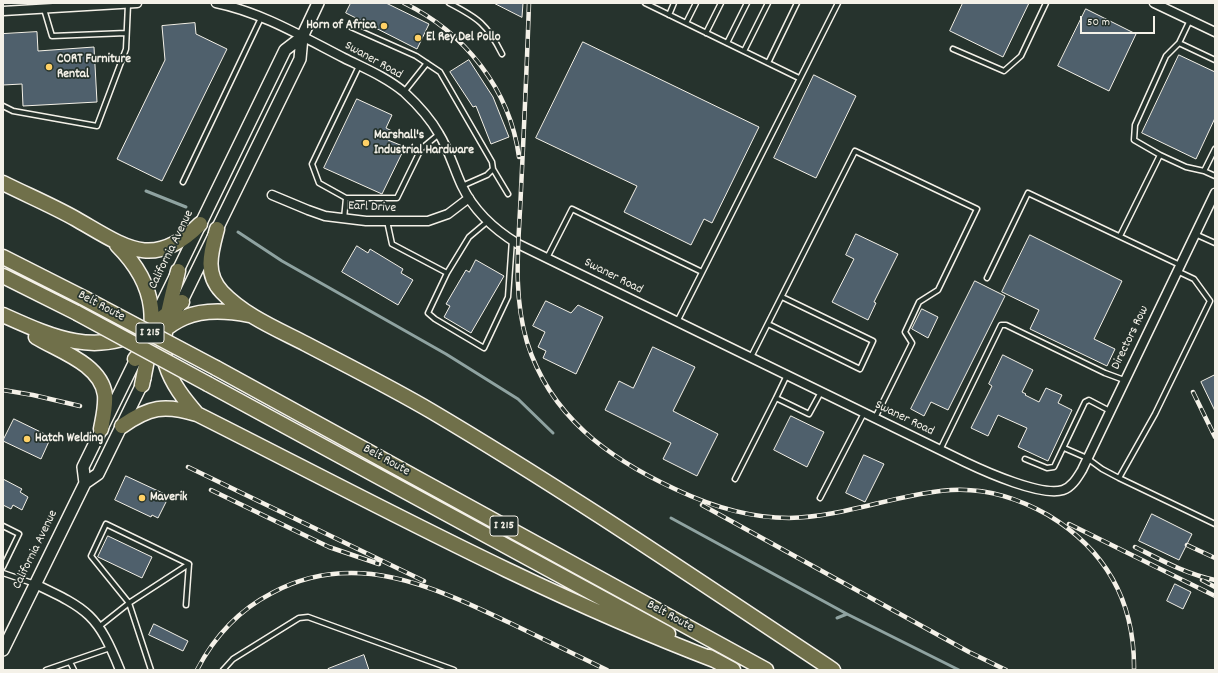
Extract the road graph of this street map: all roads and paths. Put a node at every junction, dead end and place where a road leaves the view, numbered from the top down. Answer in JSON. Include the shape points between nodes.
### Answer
{"nodes":[{"id":1,"x":132,"y":3,"type":"edge"},
{"id":2,"x":216,"y":3,"type":"edge"},
{"id":3,"x":318,"y":3,"type":"edge"},
{"id":4,"x":449,"y":3,"type":"edge"},
{"id":5,"x":674,"y":3,"type":"edge"},
{"id":6,"x":696,"y":3,"type":"edge"},
{"id":7,"x":721,"y":3,"type":"edge"},
{"id":8,"x":747,"y":3,"type":"edge"},
{"id":9,"x":768,"y":3,"type":"edge"},
{"id":10,"x":797,"y":3,"type":"edge"},
{"id":11,"x":838,"y":3,"type":"edge"},
{"id":12,"x":1046,"y":3,"type":"edge"},
{"id":13,"x":1154,"y":3,"type":"edge"},
{"id":14,"x":648,"y":4,"type":"edge"},
{"id":15,"x":44,"y":9,"type":"junction"},
{"id":16,"x":3,"y":11,"type":"edge"},
{"id":17,"x":669,"y":14,"type":"junction"},
{"id":18,"x":261,"y":18,"type":"junction"},
{"id":19,"x":1190,"y":20,"type":"junction"},
{"id":20,"x":686,"y":23,"type":"junction"},
{"id":21,"x":351,"y":27,"type":"dead end"},
{"id":22,"x":1215,"y":32,"type":"edge"},
{"id":23,"x":126,"y":33,"type":"junction"},
{"id":24,"x":706,"y":33,"type":"junction"},
{"id":25,"x":302,"y":37,"type":"junction"},
{"id":26,"x":727,"y":43,"type":"junction"},
{"id":27,"x":1179,"y":43,"type":"junction"},
{"id":28,"x":953,"y":50,"type":"dead end"},
{"id":29,"x":744,"y":51,"type":"junction"},
{"id":30,"x":502,"y":54,"type":"dead end"},
{"id":31,"x":1215,"y":60,"type":"edge"},
{"id":32,"x":427,"y":63,"type":"junction"},
{"id":33,"x":768,"y":63,"type":"junction"},
{"id":34,"x":359,"y":66,"type":"junction"},
{"id":35,"x":799,"y":78,"type":"junction"},
{"id":36,"x":404,"y":92,"type":"junction"},
{"id":37,"x":3,"y":106,"type":"edge"},
{"id":38,"x":439,"y":134,"type":"junction"},
{"id":39,"x":1215,"y":149,"type":"edge"},
{"id":40,"x":1160,"y":155,"type":"junction"},
{"id":41,"x":493,"y":169,"type":"junction"},
{"id":42,"x":1204,"y":171,"type":"junction"},
{"id":43,"x":1215,"y":176,"type":"edge"},
{"id":44,"x":183,"y":182,"type":"dead end"},
{"id":45,"x":3,"y":183,"type":"edge"},
{"id":46,"x":462,"y":186,"type":"junction"},
{"id":47,"x":1215,"y":193,"type":"edge"},
{"id":48,"x":508,"y":194,"type":"dead end"},
{"id":49,"x":272,"y":195,"type":"dead end"},
{"id":50,"x":346,"y":198,"type":"junction"},
{"id":51,"x":469,"y":198,"type":"junction"},
{"id":52,"x":344,"y":219,"type":"junction"},
{"id":53,"x":387,"y":221,"type":"junction"},
{"id":54,"x":488,"y":221,"type":"junction"},
{"id":55,"x":200,"y":224,"type":"junction"},
{"id":56,"x":217,"y":229,"type":"junction"},
{"id":57,"x":1195,"y":234,"type":"junction"},
{"id":58,"x":1120,"y":236,"type":"junction"},
{"id":59,"x":512,"y":240,"type":"junction"},
{"id":60,"x":114,"y":242,"type":"junction"},
{"id":61,"x":1215,"y":243,"type":"edge"},
{"id":62,"x":3,"y":257,"type":"edge"},
{"id":63,"x":547,"y":258,"type":"junction"},
{"id":64,"x":1179,"y":268,"type":"junction"},
{"id":65,"x":178,"y":271,"type":"junction"},
{"id":66,"x":702,"y":272,"type":"junction"},
{"id":67,"x":447,"y":273,"type":"junction"},
{"id":68,"x":3,"y":276,"type":"edge"},
{"id":69,"x":987,"y":278,"type":"dead end"},
{"id":70,"x":782,"y":297,"type":"junction"},
{"id":71,"x":1210,"y":301,"type":"junction"},
{"id":72,"x":182,"y":302,"type":"joint"},
{"id":73,"x":1215,"y":302,"type":"edge"},
{"id":74,"x":3,"y":316,"type":"edge"},
{"id":75,"x":252,"y":316,"type":"junction"},
{"id":76,"x":676,"y":322,"type":"junction"},
{"id":77,"x":768,"y":324,"type":"junction"},
{"id":78,"x":151,"y":325,"type":"junction"},
{"id":79,"x":168,"y":325,"type":"junction"},
{"id":80,"x":150,"y":342,"type":"junction"},
{"id":81,"x":751,"y":357,"type":"junction"},
{"id":82,"x":135,"y":359,"type":"junction"},
{"id":83,"x":787,"y":375,"type":"junction"},
{"id":84,"x":1124,"y":380,"type":"junction"},
{"id":85,"x":142,"y":385,"type":"junction"},
{"id":86,"x":821,"y":392,"type":"junction"},
{"id":87,"x":776,"y":398,"type":"junction"},
{"id":88,"x":1110,"y":411,"type":"junction"},
{"id":89,"x":864,"y":412,"type":"junction"},
{"id":90,"x":197,"y":414,"type":"junction"},
{"id":91,"x":876,"y":418,"type":"junction"},
{"id":92,"x":122,"y":426,"type":"junction"},
{"id":93,"x":101,"y":429,"type":"junction"},
{"id":94,"x":1064,"y":448,"type":"junction"},
{"id":95,"x":940,"y":450,"type":"junction"},
{"id":96,"x":1087,"y":458,"type":"junction"},
{"id":97,"x":1025,"y":459,"type":"dead end"},
{"id":98,"x":1119,"y":478,"type":"junction"},
{"id":99,"x":735,"y":479,"type":"dead end"},
{"id":100,"x":85,"y":483,"type":"junction"},
{"id":101,"x":1064,"y":489,"type":"joint"},
{"id":102,"x":820,"y":498,"type":"dead end"},
{"id":103,"x":1215,"y":524,"type":"edge"},
{"id":104,"x":3,"y":526,"type":"edge"},
{"id":105,"x":189,"y":564,"type":"junction"},
{"id":106,"x":3,"y":568,"type":"edge"},
{"id":107,"x":3,"y":573,"type":"edge"},
{"id":108,"x":35,"y":584,"type":"junction"},
{"id":109,"x":129,"y":602,"type":"junction"},
{"id":110,"x":186,"y":605,"type":"dead end"},
{"id":111,"x":100,"y":626,"type":"junction"},
{"id":112,"x":111,"y":648,"type":"junction"},
{"id":113,"x":3,"y":650,"type":"edge"},
{"id":114,"x":717,"y":661,"type":"junction"},
{"id":115,"x":70,"y":662,"type":"junction"},
{"id":116,"x":46,"y":670,"type":"edge"},
{"id":117,"x":74,"y":670,"type":"edge"},
{"id":118,"x":120,"y":670,"type":"edge"},
{"id":119,"x":151,"y":670,"type":"edge"},
{"id":120,"x":223,"y":670,"type":"edge"},
{"id":121,"x":454,"y":670,"type":"edge"},
{"id":122,"x":733,"y":670,"type":"edge"},
{"id":123,"x":766,"y":670,"type":"edge"},
{"id":124,"x":833,"y":670,"type":"edge"}],
"edges":[{"from":1,"to":15,"type":"street"},
{"from":1,"to":23,"type":"lane"},
{"from":2,"to":18,"type":"street","name":"Swaner Road","via":[[243,9]]},
{"from":3,"to":25,"type":"main road","name":"California Avenue"},
{"from":4,"to":30,"type":"lane","via":[[480,21],[488,29]]},
{"from":5,"to":17,"type":"lane"},
{"from":6,"to":20,"type":"lane"},
{"from":7,"to":24,"type":"lane"},
{"from":8,"to":26,"type":"lane"},
{"from":9,"to":29,"type":"lane"},
{"from":10,"to":33,"type":"lane"},
{"from":11,"to":35,"type":"lane"},
{"from":12,"to":28,"type":"lane","via":[[1021,56],[1004,71]]},
{"from":13,"to":19,"type":"street"},
{"from":14,"to":17,"type":"lane"},
{"from":15,"to":16,"type":"street"},
{"from":15,"to":23,"type":"lane","via":[[52,36]]},
{"from":17,"to":20,"type":"lane"},
{"from":18,"to":25,"type":"street","name":"Swaner Road"},
{"from":18,"to":44,"type":"lane"},
{"from":19,"to":22,"type":"street"},
{"from":19,"to":27,"type":"lane"},
{"from":20,"to":24,"type":"lane"},
{"from":21,"to":32,"type":"lane"},
{"from":23,"to":37,"type":"lane","via":[[126,49],[97,126],[13,111]]},
{"from":24,"to":26,"type":"lane"},
{"from":25,"to":34,"type":"street","name":"Swaner Road"},
{"from":25,"to":55,"type":"main road","name":"California Avenue","via":[[285,50]]},
{"from":25,"to":56,"type":"main road","name":"California Avenue","via":[[300,59]]},
{"from":26,"to":29,"type":"lane"},
{"from":27,"to":31,"type":"lane"},
{"from":27,"to":40,"type":"lane","via":[[1166,56],[1135,125],[1134,140]]},
{"from":29,"to":33,"type":"lane"},
{"from":32,"to":36,"type":"lane"},
{"from":32,"to":41,"type":"lane","via":[[440,72],[492,162]]},
{"from":33,"to":35,"type":"lane"},
{"from":34,"to":36,"type":"street","name":"Swaner Road"},
{"from":34,"to":50,"type":"lane","via":[[312,164],[319,183]]},
{"from":35,"to":66,"type":"lane"},
{"from":36,"to":38,"type":"street","name":"Swaner Road"},
{"from":38,"to":46,"type":"street","name":"Swaner Road"},
{"from":38,"to":50,"type":"lane","via":[[421,149],[397,198]]},
{"from":39,"to":42,"type":"lane"},
{"from":40,"to":42,"type":"lane","via":[[1186,168]]},
{"from":40,"to":58,"type":"lane"},
{"from":41,"to":46,"type":"lane","via":[[487,175]]},
{"from":41,"to":48,"type":"lane"},
{"from":42,"to":43,"type":"lane"},
{"from":45,"to":60,"type":"highway","via":[[75,219]]},
{"from":46,"to":51,"type":"street","name":"Swaner Road"},
{"from":47,"to":57,"type":"street","name":"Directors Row"},
{"from":49,"to":52,"type":"street","name":"Earl Drive","via":[[308,210]]},
{"from":50,"to":52,"type":"lane"},
{"from":51,"to":53,"type":"street","name":"Earl Drive","via":[[439,218],[428,221]]},
{"from":51,"to":54,"type":"street","name":"Swaner Road"},
{"from":52,"to":53,"type":"street","name":"Earl Drive"},
{"from":53,"to":67,"type":"lane","via":[[392,244]]},
{"from":54,"to":59,"type":"street","name":"Swaner Road"},
{"from":54,"to":67,"type":"lane","via":[[469,237]]},
{"from":55,"to":60,"type":"highway","via":[[177,243],[161,250],[136,250]]},
{"from":55,"to":65,"type":"main road","name":"California Avenue"},
{"from":56,"to":72,"type":"main road","name":"California Avenue"},
{"from":56,"to":75,"type":"highway","via":[[210,260],[212,278],[222,292]]},
{"from":57,"to":61,"type":"lane"},
{"from":57,"to":64,"type":"street","name":"Directors Row"},
{"from":58,"to":64,"type":"lane"},
{"from":58,"to":69,"type":"lane","via":[[1028,193]]},
{"from":59,"to":63,"type":"street","name":"Swaner Road"},
{"from":59,"to":67,"type":"lane","via":[[508,297],[484,348],[435,319],[428,312]]},
{"from":60,"to":78,"type":"highway","via":[[136,265],[147,286],[152,313]]},
{"from":62,"to":123,"type":"highway","name":"Belt Route","number":"I 215","bridge":true,"via":[[216,368]]},
{"from":63,"to":66,"type":"lane","via":[[572,209]]},
{"from":63,"to":76,"type":"street","name":"Swaner Road"},
{"from":64,"to":71,"type":"lane","via":[[1194,279]]},
{"from":64,"to":84,"type":"street","name":"Directors Row"},
{"from":65,"to":78,"type":"main road","name":"California Avenue"},
{"from":65,"to":79,"type":"highway"},
{"from":66,"to":76,"type":"lane"},
{"from":68,"to":114,"type":"highway","name":"Belt Route","number":"I 215","bridge":true,"via":[[77,313]]},
{"from":70,"to":77,"type":"lane"},
{"from":70,"to":77,"type":"lane","via":[[873,341],[860,369]]},
{"from":70,"to":91,"type":"lane","via":[[855,151],[977,209],[938,290],[919,302],[905,332],[912,343]]},
{"from":71,"to":73,"type":"lane"},
{"from":71,"to":98,"type":"lane","via":[[1155,414]]},
{"from":72,"to":79,"type":"highway"},
{"from":74,"to":78,"type":"highway","via":[[55,337],[88,343],[126,337]]},
{"from":74,"to":93,"type":"highway","via":[[96,375],[105,394]]},
{"from":75,"to":79,"type":"highway","via":[[217,312],[189,317]]},
{"from":75,"to":124,"type":"highway","via":[[398,392],[468,433],[672,563]]},
{"from":76,"to":81,"type":"street","name":"Swaner Road"},
{"from":77,"to":81,"type":"lane"},
{"from":78,"to":79,"type":"highway"},
{"from":78,"to":80,"type":"highway"},
{"from":78,"to":82,"type":"main road","name":"California Avenue"},
{"from":79,"to":80,"type":"highway"},
{"from":79,"to":85,"type":"main road","name":"California Avenue"},
{"from":79,"to":90,"type":"highway","via":[[165,356],[170,375],[181,395]]},
{"from":80,"to":82,"type":"highway"},
{"from":80,"to":85,"type":"highway"},
{"from":81,"to":83,"type":"street","name":"Swaner Road"},
{"from":82,"to":93,"type":"main road","name":"California Avenue"},
{"from":83,"to":86,"type":"street","name":"Swaner Road"},
{"from":83,"to":87,"type":"lane"},
{"from":84,"to":88,"type":"street","name":"Directors Row"},
{"from":84,"to":95,"type":"lane","via":[[1006,325],[1001,325]]},
{"from":85,"to":92,"type":"main road","name":"California Avenue"},
{"from":86,"to":87,"type":"lane","via":[[809,414]]},
{"from":86,"to":89,"type":"street","name":"Swaner Road"},
{"from":87,"to":99,"type":"lane"},
{"from":88,"to":94,"type":"lane","via":[[1087,400]]},
{"from":88,"to":96,"type":"street","name":"Directors Row"},
{"from":89,"to":91,"type":"street","name":"Swaner Road"},
{"from":89,"to":102,"type":"lane"},
{"from":90,"to":92,"type":"highway","via":[[174,408],[155,409],[136,416]]},
{"from":90,"to":114,"type":"highway","via":[[537,584],[651,636]]},
{"from":91,"to":95,"type":"street","name":"Swaner Road"},
{"from":92,"to":100,"type":"main road","name":"California Avenue","via":[[98,474]]},
{"from":93,"to":100,"type":"main road","name":"California Avenue","via":[[83,467]]},
{"from":94,"to":96,"type":"lane"},
{"from":94,"to":97,"type":"lane","via":[[1052,468]]},
{"from":95,"to":101,"type":"street","name":"Swaner Road","via":[[987,472],[1037,489],[1055,492]]},
{"from":96,"to":98,"type":"lane"},
{"from":96,"to":101,"type":"street","name":"Directors Row","via":[[1077,478]]},
{"from":98,"to":103,"type":"lane"},
{"from":100,"to":108,"type":"main road","name":"California Avenue"},
{"from":104,"to":106,"type":"lane","via":[[19,534]]},
{"from":105,"to":109,"type":"lane"},
{"from":105,"to":109,"type":"lane","via":[[106,524],[90,556]]},
{"from":105,"to":110,"type":"lane"},
{"from":107,"to":108,"type":"lane"},
{"from":108,"to":111,"type":"street","via":[[75,603]]},
{"from":108,"to":113,"type":"main road","name":"California Avenue"},
{"from":109,"to":111,"type":"lane"},
{"from":109,"to":119,"type":"lane"},
{"from":111,"to":112,"type":"street"},
{"from":112,"to":115,"type":"lane"},
{"from":112,"to":118,"type":"street"},
{"from":114,"to":122,"type":"highway","name":"Belt Route","number":"I 215"},
{"from":115,"to":116,"type":"lane"},
{"from":115,"to":117,"type":"lane"},
{"from":120,"to":121,"type":"lane","via":[[233,659],[292,622],[308,617]]}]}
